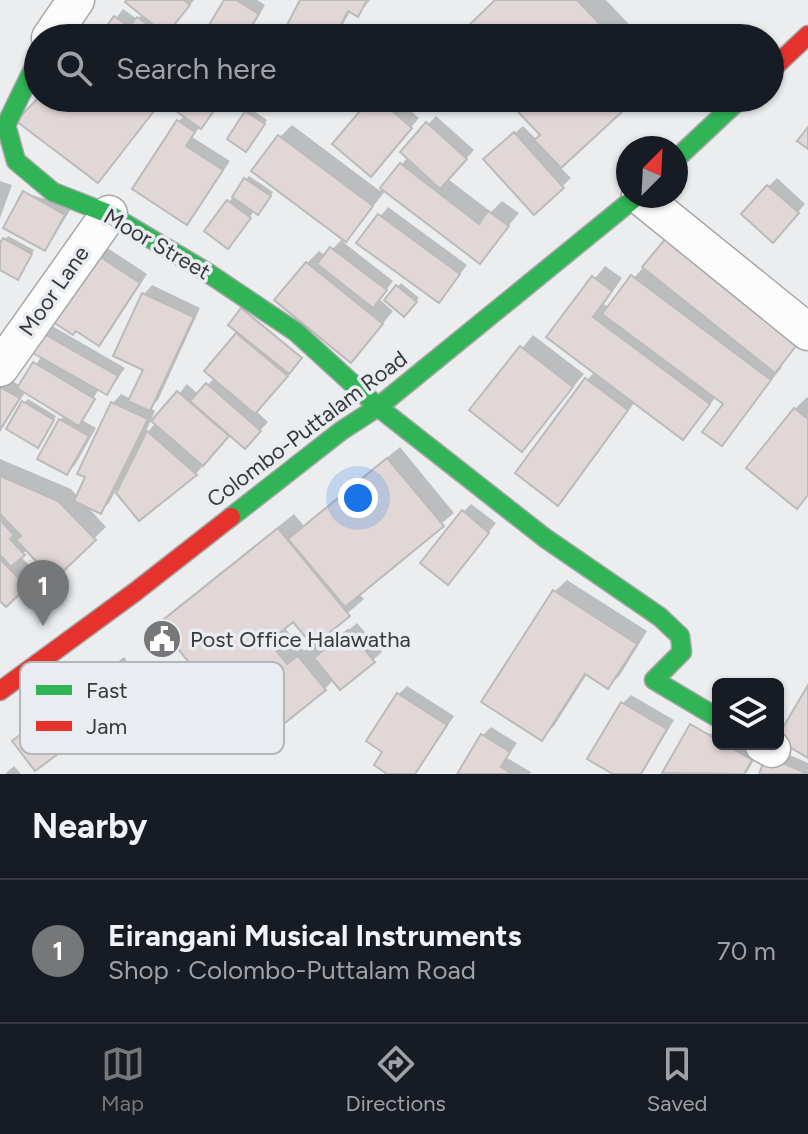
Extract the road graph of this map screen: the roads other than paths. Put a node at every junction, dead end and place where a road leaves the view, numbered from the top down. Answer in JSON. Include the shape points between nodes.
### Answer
{"nodes":[{"id":1,"x":76,"y":0,"type":"edge"},
{"id":2,"x":60,"y":24,"type":"edge"},
{"id":3,"x":808,"y":35,"type":"edge"},
{"id":4,"x":784,"y":58,"type":"edge"},
{"id":5,"x":24,"y":88,"type":"edge"},
{"id":6,"x":726,"y":112,"type":"edge"},
{"id":7,"x":688,"y":148,"type":"edge"},
{"id":8,"x":624,"y":208,"type":"edge"},
{"id":9,"x":654,"y":208,"type":"edge"},
{"id":10,"x":109,"y":214,"type":"junction"},
{"id":11,"x":808,"y":332,"type":"edge"},
{"id":12,"x":0,"y":368,"type":"edge"},
{"id":13,"x":378,"y":407,"type":"junction"},
{"id":14,"x":40,"y":662,"type":"edge"},
{"id":15,"x":20,"y":676,"type":"edge"},
{"id":16,"x":0,"y":691,"type":"edge"},
{"id":17,"x":712,"y":714,"type":"edge"}],
"edges":[{"from":1,"to":2,"type":"street"},
{"from":3,"to":4,"type":"main road"},
{"from":5,"to":10,"type":"main road","name":"Moor Street","via":[[6,125],[16,161],[53,192]]},
{"from":6,"to":7,"type":"main road"},
{"from":8,"to":13,"type":"main road","name":"Colombo-Puttalam Road"},
{"from":9,"to":11,"type":"street"},
{"from":10,"to":12,"type":"street","name":"Moor Lane"},
{"from":10,"to":13,"type":"main road","name":"Moor Street","via":[[296,332]]},
{"from":13,"to":14,"type":"main road","name":"Colombo-Puttalam Road"},
{"from":13,"to":17,"type":"main road","name":"Moor Street","via":[[545,538],[660,617],[680,636],[682,652],[654,680]]},
{"from":15,"to":16,"type":"main road","name":"Colombo-Puttalam Road"}]}
